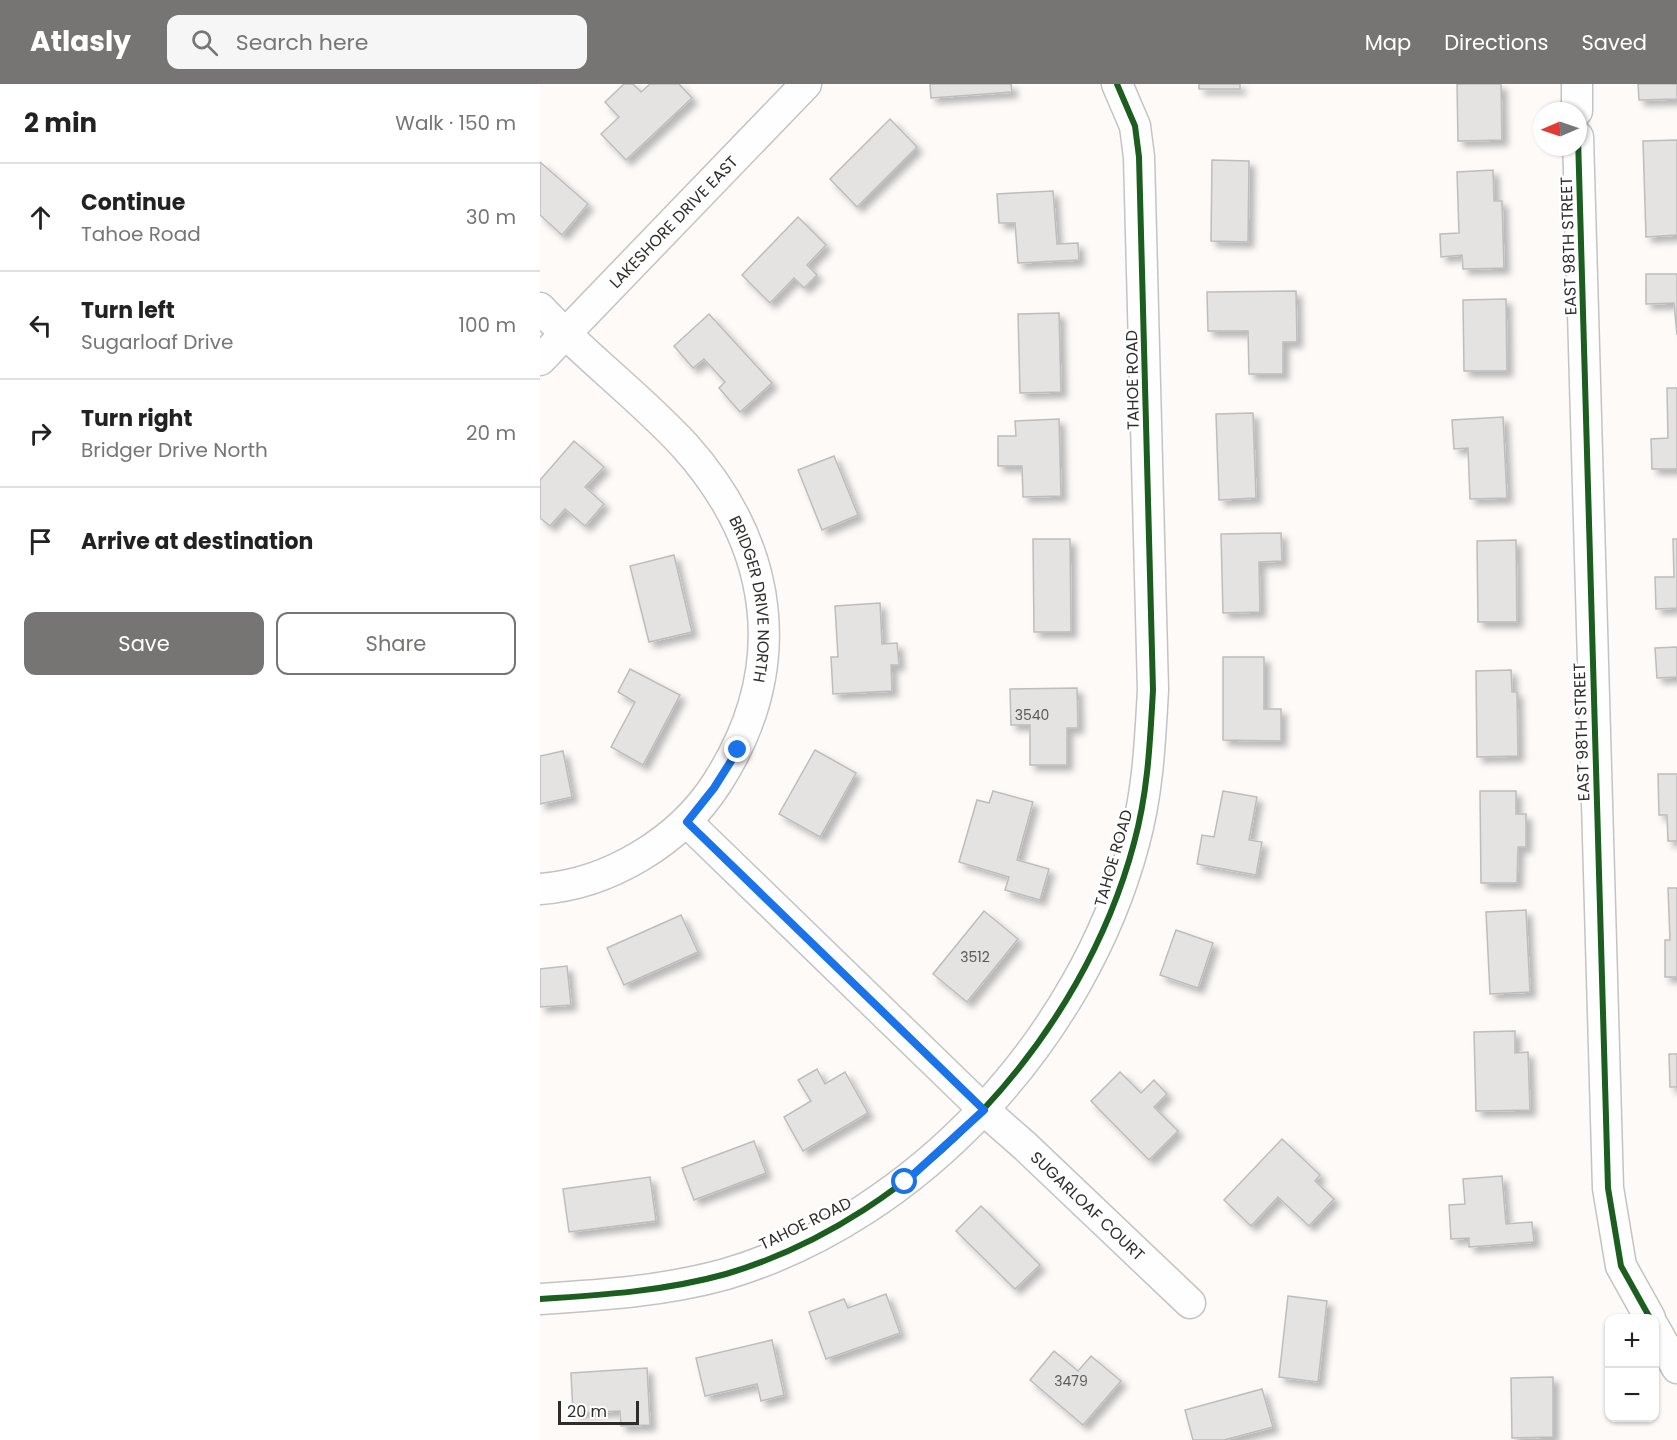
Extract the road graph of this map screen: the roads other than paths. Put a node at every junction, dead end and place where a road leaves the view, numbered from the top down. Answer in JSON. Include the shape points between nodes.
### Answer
{"nodes":[{"id":1,"x":806,"y":84,"type":"edge"},
{"id":2,"x":1117,"y":84,"type":"edge"},
{"id":3,"x":1576,"y":84,"type":"edge"},
{"id":4,"x":1577,"y":102,"type":"edge"},
{"id":5,"x":1579,"y":156,"type":"edge"},
{"id":6,"x":540,"y":308,"type":"edge"},
{"id":7,"x":565,"y":335,"type":"junction"},
{"id":8,"x":540,"y":360,"type":"edge"},
{"id":9,"x":687,"y":822,"type":"junction"},
{"id":10,"x":540,"y":889,"type":"edge"},
{"id":11,"x":984,"y":1110,"type":"junction"},
{"id":12,"x":540,"y":1299,"type":"edge"},
{"id":13,"x":1190,"y":1303,"type":"dead end"},
{"id":14,"x":1648,"y":1314,"type":"edge"},
{"id":15,"x":1659,"y":1336,"type":"edge"},
{"id":16,"x":1677,"y":1368,"type":"edge"}],
"edges":[{"from":1,"to":7,"type":"street","name":"LAKESHORE DRIVE EAST"},
{"from":2,"to":11,"type":"street","name":"TAHOE ROAD","via":[[1135,126],[1141,196],[1153,690],[1149,775],[1134,843],[1111,915],[1079,980],[1031,1053]]},
{"from":3,"to":4,"type":"street"},
{"from":5,"to":14,"type":"street","name":"EAST 98TH STREET","via":[[1608,1188],[1622,1266]]},
{"from":6,"to":7,"type":"street","name":"BRIDGER DRIVE NORTH"},
{"from":7,"to":8,"type":"street","name":"LAKESHORE DRIVE EAST"},
{"from":7,"to":9,"type":"street","name":"BRIDGER DRIVE NORTH","via":[[684,446],[718,488],[746,542],[760,586],[765,645],[755,702],[738,750]]},
{"from":9,"to":10,"type":"street","name":"BRIDGER DRIVE NORTH","via":[[626,863],[579,883]]},
{"from":9,"to":11,"type":"street","name":"SUGARLOAF COURT"},
{"from":11,"to":12,"type":"street","name":"TAHOE ROAD","via":[[905,1182],[861,1212],[798,1245],[727,1273],[647,1291]]},
{"from":11,"to":13,"type":"street","name":"SUGARLOAF COURT"},
{"from":15,"to":16,"type":"street"}]}
